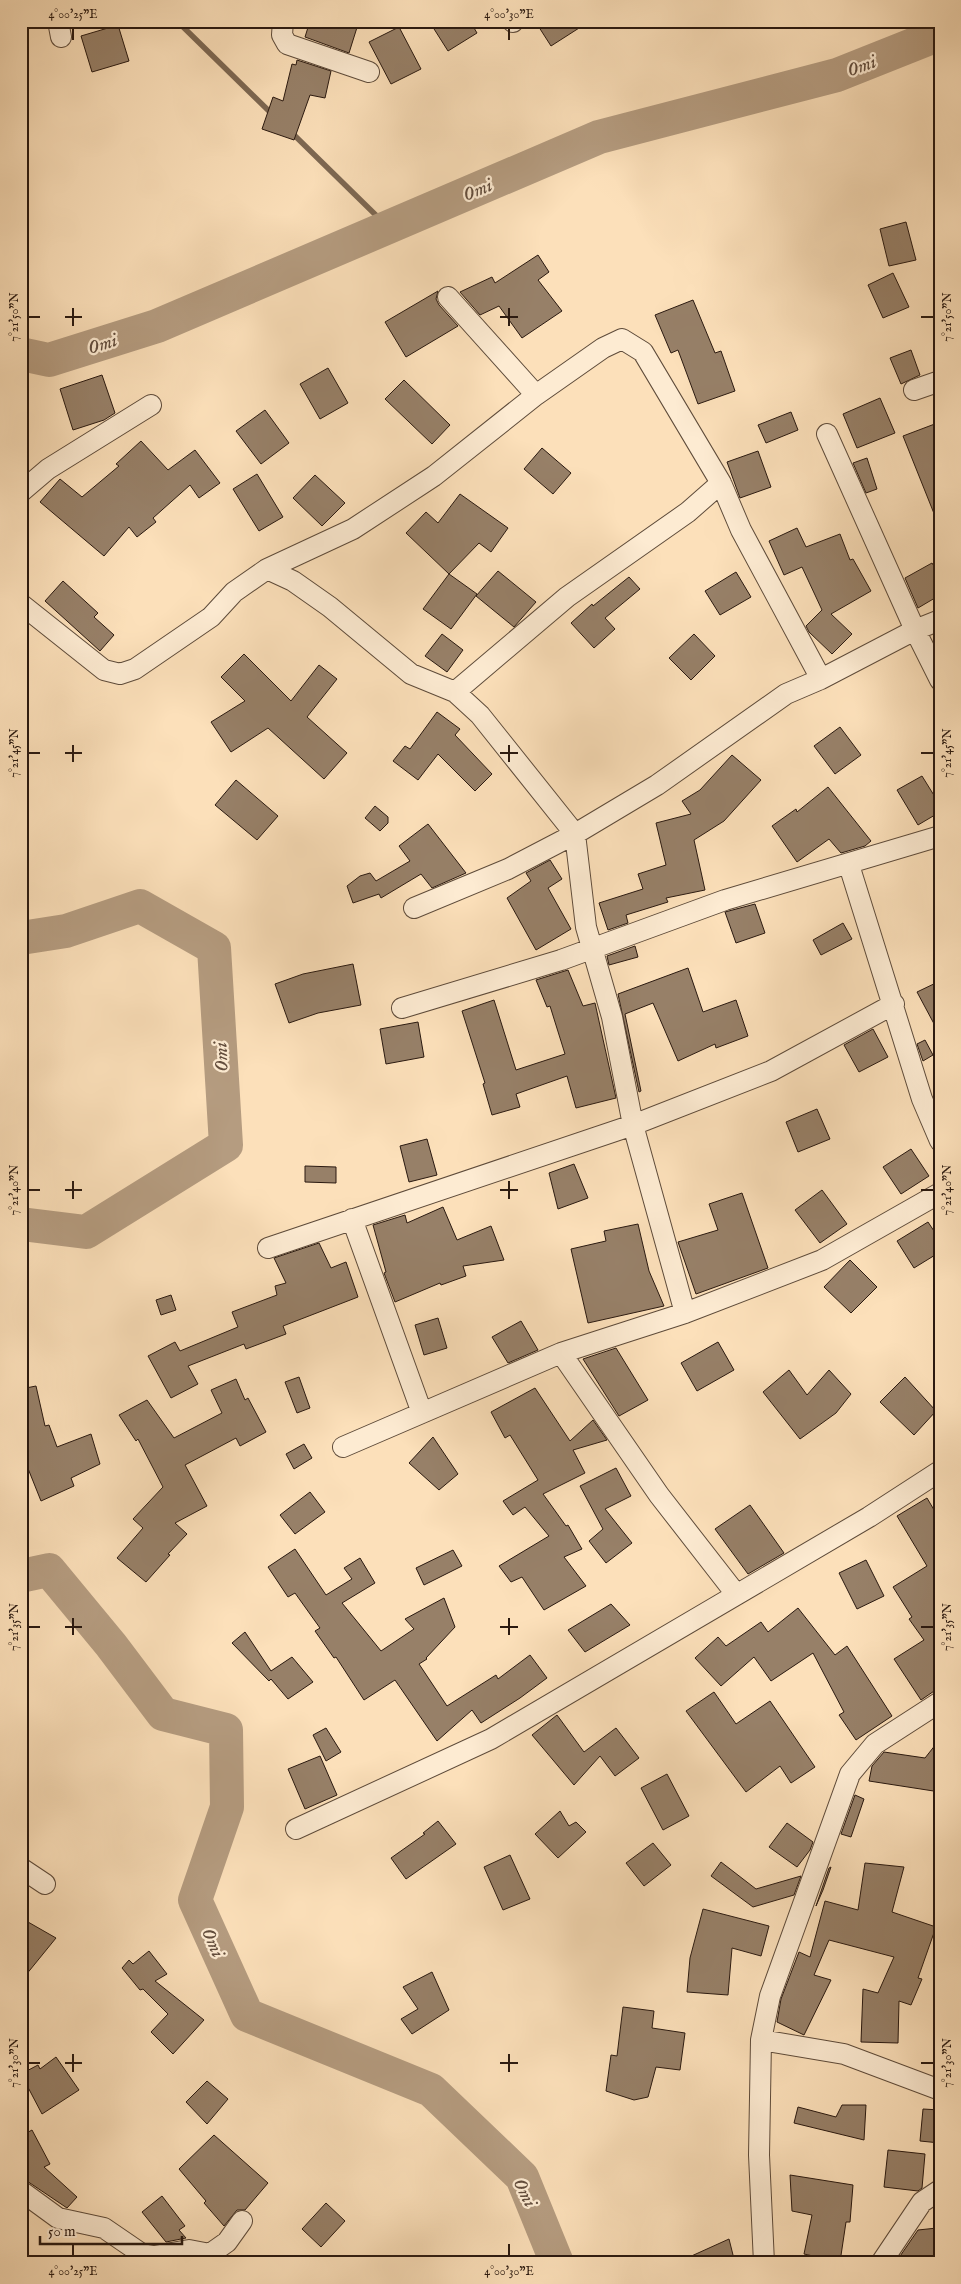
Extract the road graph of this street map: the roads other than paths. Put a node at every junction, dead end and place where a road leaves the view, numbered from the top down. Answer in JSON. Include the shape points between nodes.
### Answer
{"nodes":[{"id":1,"x":283,"y":21,"type":"edge"},
{"id":2,"x":370,"y":72,"type":"dead end"},
{"id":3,"x":448,"y":297,"type":"dead end"},
{"id":4,"x":940,"y":381,"type":"edge"},
{"id":5,"x":914,"y":390,"type":"dead end"},
{"id":6,"x":536,"y":395,"type":"junction"},
{"id":7,"x":151,"y":405,"type":"dead end"},
{"id":8,"x":827,"y":434,"type":"dead end"},
{"id":9,"x":721,"y":483,"type":"junction"},
{"id":10,"x":21,"y":492,"type":"edge"},
{"id":11,"x":267,"y":569,"type":"junction"},
{"id":12,"x":21,"y":604,"type":"edge"},
{"id":13,"x":940,"y":620,"type":"edge"},
{"id":14,"x":915,"y":630,"type":"junction"},
{"id":15,"x":821,"y":678,"type":"junction"},
{"id":16,"x":940,"y":680,"type":"edge"},
{"id":17,"x":454,"y":692,"type":"junction"},
{"id":18,"x":575,"y":834,"type":"junction"},
{"id":19,"x":940,"y":836,"type":"edge"},
{"id":20,"x":849,"y":865,"type":"junction"},
{"id":21,"x":414,"y":908,"type":"dead end"},
{"id":22,"x":593,"y":949,"type":"junction"},
{"id":23,"x":894,"y":1004,"type":"junction"},
{"id":24,"x":402,"y":1008,"type":"dead end"},
{"id":25,"x":633,"y":1125,"type":"junction"},
{"id":26,"x":940,"y":1141,"type":"edge"},
{"id":27,"x":940,"y":1193,"type":"edge"},
{"id":28,"x":352,"y":1219,"type":"junction"},
{"id":29,"x":268,"y":1248,"type":"dead end"},
{"id":30,"x":685,"y":1313,"type":"junction"},
{"id":31,"x":561,"y":1352,"type":"junction"},
{"id":32,"x":422,"y":1413,"type":"junction"},
{"id":33,"x":343,"y":1447,"type":"dead end"},
{"id":34,"x":938,"y":1477,"type":"edge"},
{"id":35,"x":736,"y":1594,"type":"junction"},
{"id":36,"x":940,"y":1702,"type":"edge"},
{"id":37,"x":296,"y":1828,"type":"dead end"},
{"id":38,"x":21,"y":1868,"type":"edge"},
{"id":39,"x":45,"y":1884,"type":"dead end"},
{"id":40,"x":761,"y":2040,"type":"junction"},
{"id":41,"x":940,"y":2090,"type":"edge"},
{"id":42,"x":940,"y":2190,"type":"edge"},
{"id":43,"x":21,"y":2191,"type":"edge"},
{"id":44,"x":242,"y":2220,"type":"dead end"},
{"id":45,"x":764,"y":2263,"type":"edge"},
{"id":46,"x":881,"y":2263,"type":"edge"}],
"edges":[{"from":1,"to":2,"type":"street","via":[[282,35],[287,44]]},
{"from":3,"to":6,"type":"street"},
{"from":4,"to":5,"type":"street"},
{"from":6,"to":9,"type":"street","via":[[603,348],[622,339],[643,352]]},
{"from":6,"to":11,"type":"street","via":[[434,476],[354,529]]},
{"from":7,"to":10,"type":"street","via":[[48,469]]},
{"from":8,"to":14,"type":"street"},
{"from":9,"to":15,"type":"street","via":[[741,530]]},
{"from":9,"to":17,"type":"street","via":[[688,512],[566,597]]},
{"from":11,"to":12,"type":"street","via":[[234,592],[211,617],[135,668],[120,674],[104,670]]},
{"from":11,"to":17,"type":"street","via":[[293,581],[330,607],[411,674]]},
{"from":13,"to":14,"type":"street"},
{"from":14,"to":15,"type":"street"},
{"from":14,"to":16,"type":"street"},
{"from":15,"to":18,"type":"street","via":[[786,694],[657,784]]},
{"from":17,"to":18,"type":"street","via":[[480,715]]},
{"from":18,"to":21,"type":"street","via":[[508,869]]},
{"from":18,"to":22,"type":"street","via":[[586,927]]},
{"from":19,"to":20,"type":"street"},
{"from":20,"to":22,"type":"street","via":[[725,900]]},
{"from":20,"to":23,"type":"street"},
{"from":22,"to":24,"type":"street"},
{"from":22,"to":25,"type":"street","via":[[612,1018]]},
{"from":23,"to":25,"type":"street","via":[[771,1071]]},
{"from":23,"to":26,"type":"street","via":[[922,1099]]},
{"from":25,"to":28,"type":"street"},
{"from":25,"to":30,"type":"street"},
{"from":27,"to":30,"type":"street","via":[[822,1260]]},
{"from":28,"to":29,"type":"street"},
{"from":28,"to":32,"type":"street"},
{"from":30,"to":31,"type":"street"},
{"from":31,"to":32,"type":"street"},
{"from":31,"to":35,"type":"street","via":[[658,1495]]},
{"from":32,"to":33,"type":"street"},
{"from":34,"to":35,"type":"street"},
{"from":35,"to":37,"type":"street","via":[[491,1739]]},
{"from":36,"to":40,"type":"street","via":[[875,1744],[850,1774],[770,1996]]},
{"from":38,"to":39,"type":"street"},
{"from":40,"to":41,"type":"street","via":[[844,2054]]},
{"from":40,"to":45,"type":"street","via":[[759,2156]]},
{"from":42,"to":46,"type":"street","via":[[922,2202]]},
{"from":43,"to":44,"type":"street","via":[[58,2218],[104,2228],[142,2254],[154,2256],[189,2250],[210,2254],[227,2242]]}]}
